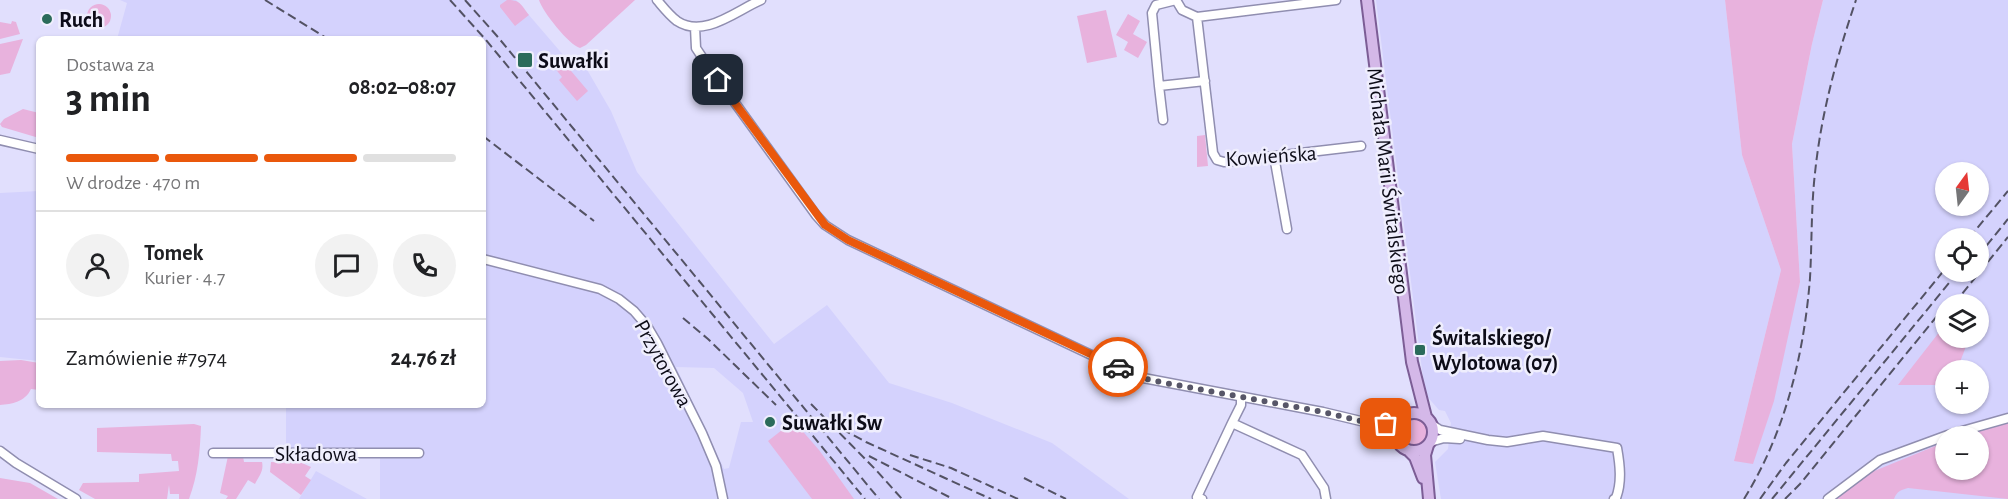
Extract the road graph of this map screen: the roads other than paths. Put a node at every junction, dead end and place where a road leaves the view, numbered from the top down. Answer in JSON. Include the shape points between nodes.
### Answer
{"nodes":[{"id":1,"x":657,"y":0,"type":"edge"},
{"id":2,"x":761,"y":0,"type":"edge"},
{"id":3,"x":1176,"y":0,"type":"edge"},
{"id":4,"x":1367,"y":0,"type":"edge"},
{"id":5,"x":1336,"y":1,"type":"edge"},
{"id":6,"x":1280,"y":4,"type":"edge"},
{"id":7,"x":1197,"y":18,"type":"junction"},
{"id":8,"x":695,"y":27,"type":"junction"},
{"id":9,"x":1205,"y":81,"type":"junction"},
{"id":10,"x":1159,"y":86,"type":"junction"},
{"id":11,"x":1163,"y":120,"type":"dead end"},
{"id":12,"x":0,"y":140,"type":"edge"},
{"id":13,"x":1361,"y":146,"type":"dead end"},
{"id":14,"x":36,"y":148,"type":"edge"},
{"id":15,"x":1274,"y":156,"type":"junction"},
{"id":16,"x":1287,"y":229,"type":"dead end"},
{"id":17,"x":486,"y":260,"type":"edge"},
{"id":18,"x":1412,"y":362,"type":"junction"},
{"id":19,"x":1241,"y":398,"type":"junction"},
{"id":20,"x":1404,"y":418,"type":"junction"},
{"id":21,"x":2008,"y":418,"type":"edge"},
{"id":22,"x":1354,"y":420,"type":"junction"},
{"id":23,"x":1428,"y":421,"type":"junction"},
{"id":24,"x":1232,"y":423,"type":"junction"},
{"id":25,"x":1479,"y":438,"type":"junction"},
{"id":26,"x":1397,"y":439,"type":"junction"},
{"id":27,"x":1429,"y":444,"type":"junction"},
{"id":28,"x":1408,"y":450,"type":"junction"},
{"id":29,"x":0,"y":452,"type":"edge"},
{"id":30,"x":213,"y":453,"type":"dead end"},
{"id":31,"x":418,"y":453,"type":"dead end"},
{"id":32,"x":0,"y":459,"type":"edge"},
{"id":33,"x":16,"y":463,"type":"junction"},
{"id":34,"x":1428,"y":496,"type":"edge"},
{"id":35,"x":76,"y":499,"type":"edge"},
{"id":36,"x":723,"y":499,"type":"edge"},
{"id":37,"x":1202,"y":499,"type":"edge"},
{"id":38,"x":1326,"y":499,"type":"edge"},
{"id":39,"x":1614,"y":499,"type":"edge"},
{"id":40,"x":1828,"y":499,"type":"edge"}],
"edges":[{"from":1,"to":8,"type":"street","via":[[675,20]]},
{"from":2,"to":8,"type":"street","via":[[710,25]]},
{"from":3,"to":7,"type":"street","via":[[1182,10]]},
{"from":3,"to":10,"type":"street","via":[[1155,5],[1152,13]]},
{"from":4,"to":18,"type":"main road","name":"Michała Marii Świtalskiego"},
{"from":5,"to":6,"type":"street"},
{"from":6,"to":7,"type":"street"},
{"from":7,"to":9,"type":"street","name":"Kowieńska"},
{"from":8,"to":19,"type":"street","via":[[699,54],[825,225],[848,240],[1138,377]]},
{"from":9,"to":10,"type":"street"},
{"from":9,"to":15,"type":"street","name":"Kowieńska","via":[[1217,160]]},
{"from":10,"to":11,"type":"street"},
{"from":12,"to":14,"type":"street"},
{"from":13,"to":15,"type":"street","name":"Kowieńska"},
{"from":15,"to":16,"type":"street"},
{"from":17,"to":36,"type":"street","name":"Przytorowa","via":[[600,289],[634,311],[647,326],[702,433],[716,466]]},
{"from":18,"to":20,"type":"main road","name":"Michała Marii Świtalskiego","via":[[1413,399]]},
{"from":18,"to":23,"type":"main road","name":"Michała Marii Świtalskiego"},
{"from":19,"to":22,"type":"street"},
{"from":19,"to":24,"type":"street"},
{"from":20,"to":22,"type":"street","via":[[1390,424]]},
{"from":20,"to":23,"type":"main road","via":[[1417,414]]},
{"from":20,"to":26,"type":"main road","via":[[1396,430]]},
{"from":21,"to":40,"type":"street","via":[[1880,460]]},
{"from":22,"to":26,"type":"street"},
{"from":23,"to":25,"type":"street","via":[[1440,429]]},
{"from":23,"to":27,"type":"main road","via":[[1433,432]]},
{"from":24,"to":37,"type":"street","via":[[1197,496]]},
{"from":24,"to":38,"type":"street","via":[[1302,455],[1324,488]]},
{"from":25,"to":27,"type":"street","via":[[1444,438]]},
{"from":25,"to":39,"type":"street","via":[[1507,442],[1543,436],[1617,448],[1620,473]]},
{"from":26,"to":28,"type":"main road"},
{"from":27,"to":28,"type":"main road","via":[[1419,450]]},
{"from":27,"to":34,"type":"main road","via":[[1425,455]]},
{"from":28,"to":34,"type":"main road","via":[[1415,457]]},
{"from":29,"to":33,"type":"street"},
{"from":30,"to":31,"type":"street","name":"Składowa"},
{"from":32,"to":33,"type":"street"},
{"from":33,"to":35,"type":"street"}]}
